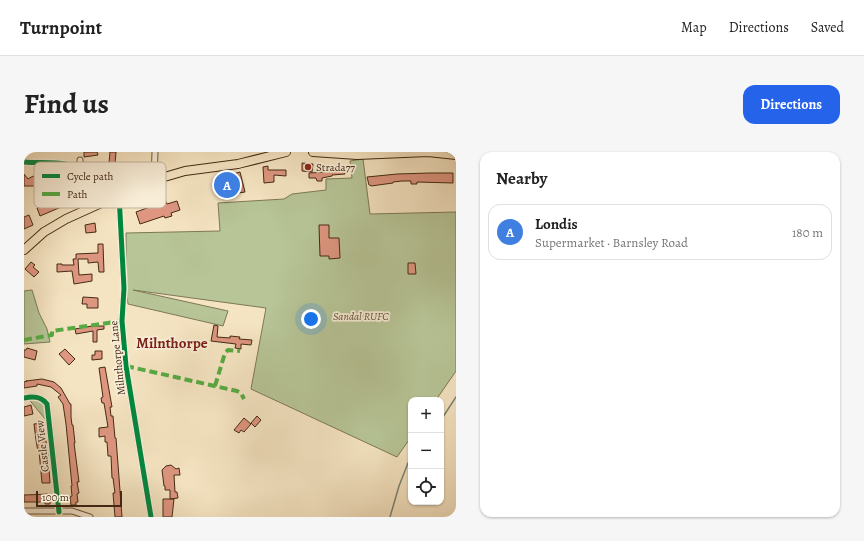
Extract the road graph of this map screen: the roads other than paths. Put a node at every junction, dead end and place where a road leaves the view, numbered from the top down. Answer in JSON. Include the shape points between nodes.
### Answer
{"nodes":[{"id":1,"x":155,"y":152,"type":"edge"},
{"id":2,"x":264,"y":152,"type":"edge"},
{"id":3,"x":286,"y":152,"type":"edge"},
{"id":4,"x":313,"y":152,"type":"edge"},
{"id":5,"x":428,"y":152,"type":"edge"},
{"id":6,"x":337,"y":153,"type":"edge"},
{"id":7,"x":456,"y":155,"type":"edge"},
{"id":8,"x":24,"y":162,"type":"edge"},
{"id":9,"x":155,"y":162,"type":"edge"},
{"id":10,"x":34,"y":163,"type":"edge"},
{"id":11,"x":238,"y":164,"type":"junction"},
{"id":12,"x":166,"y":176,"type":"edge"},
{"id":13,"x":89,"y":208,"type":"edge"},
{"id":14,"x":120,"y":208,"type":"edge"},
{"id":15,"x":24,"y":250,"type":"edge"},
{"id":16,"x":24,"y":398,"type":"edge"},
{"id":17,"x":24,"y":511,"type":"edge"},
{"id":18,"x":59,"y":512,"type":"junction"},
{"id":19,"x":90,"y":517,"type":"edge"},
{"id":20,"x":151,"y":517,"type":"edge"}],
"edges":[{"from":1,"to":9,"type":"street"},
{"from":2,"to":11,"type":"main road"},
{"from":3,"to":11,"type":"main road"},
{"from":4,"to":6,"type":"main road"},
{"from":5,"to":6,"type":"main road"},
{"from":5,"to":7,"type":"main road"},
{"from":8,"to":10,"type":"street"},
{"from":11,"to":12,"type":"main road","via":[[184,171]]},
{"from":13,"to":15,"type":"main road","via":[[44,232]]},
{"from":14,"to":20,"type":"street","name":"Milnthorpe Lane","via":[[124,288],[122,321],[126,366]]},
{"from":16,"to":18,"type":"street","name":"Castle View","via":[[39,398],[47,404]]},
{"from":17,"to":18,"type":"street"},
{"from":18,"to":19,"type":"street","via":[[72,511]]}]}
